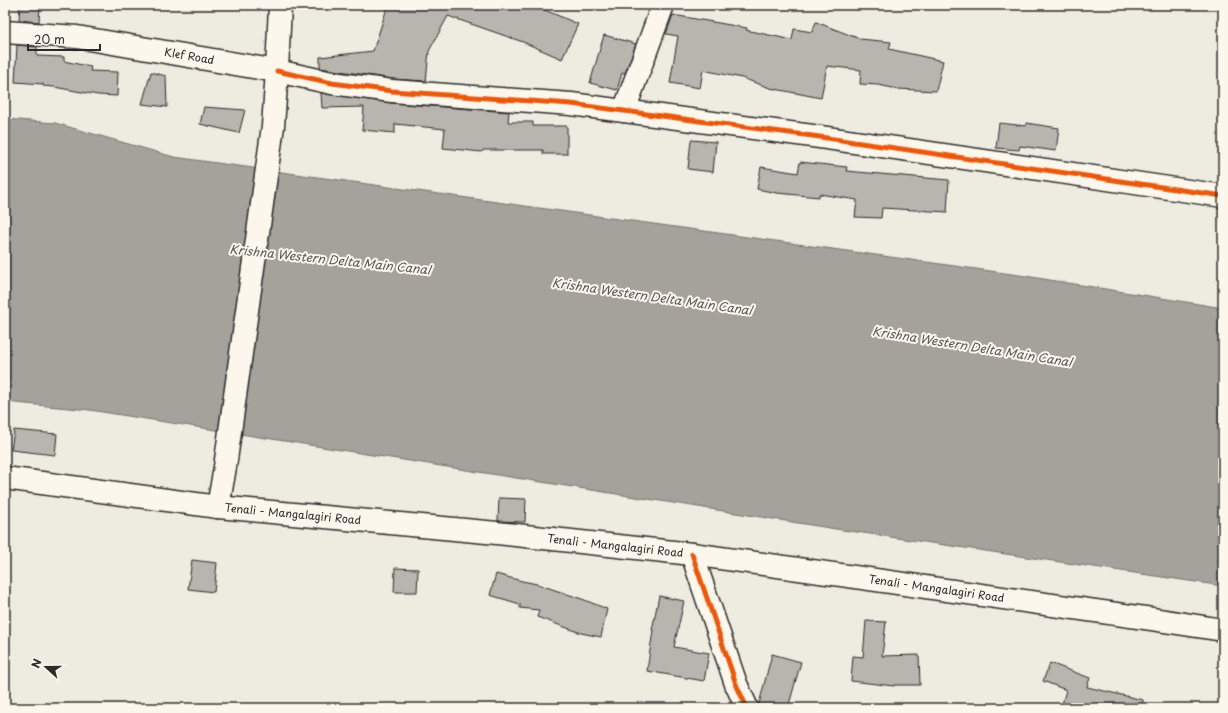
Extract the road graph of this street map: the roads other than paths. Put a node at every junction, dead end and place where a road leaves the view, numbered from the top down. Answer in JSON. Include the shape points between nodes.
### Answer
{"nodes":[{"id":1,"x":280,"y":5,"type":"edge"},
{"id":2,"x":663,"y":5,"type":"edge"},
{"id":3,"x":5,"y":32,"type":"edge"},
{"id":4,"x":277,"y":71,"type":"junction"},
{"id":5,"x":624,"y":111,"type":"junction"},
{"id":6,"x":1223,"y":196,"type":"edge"},
{"id":7,"x":5,"y":478,"type":"edge"},
{"id":8,"x":218,"y":507,"type":"junction"},
{"id":9,"x":692,"y":554,"type":"junction"},
{"id":10,"x":1223,"y":630,"type":"edge"},
{"id":11,"x":748,"y":708,"type":"edge"}],
"edges":[{"from":1,"to":4,"type":"main road"},
{"from":2,"to":5,"type":"main road"},
{"from":3,"to":4,"type":"main road","name":"Klef Road","via":[[78,37]]},
{"from":4,"to":5,"type":"main road","name":"Klef Road","via":[[332,83],[392,91],[571,104]]},
{"from":4,"to":8,"type":"main road","via":[[273,126],[226,467]]},
{"from":5,"to":6,"type":"main road","name":"Klef Road","via":[[874,144]]},
{"from":7,"to":8,"type":"main road","name":"Tenali - Mangalagiri Road"},
{"from":8,"to":9,"type":"main road","name":"Tenali - Mangalagiri Road"},
{"from":9,"to":10,"type":"main road","name":"Tenali - Mangalagiri Road"},
{"from":9,"to":11,"type":"main road","via":[[736,684]]}]}
